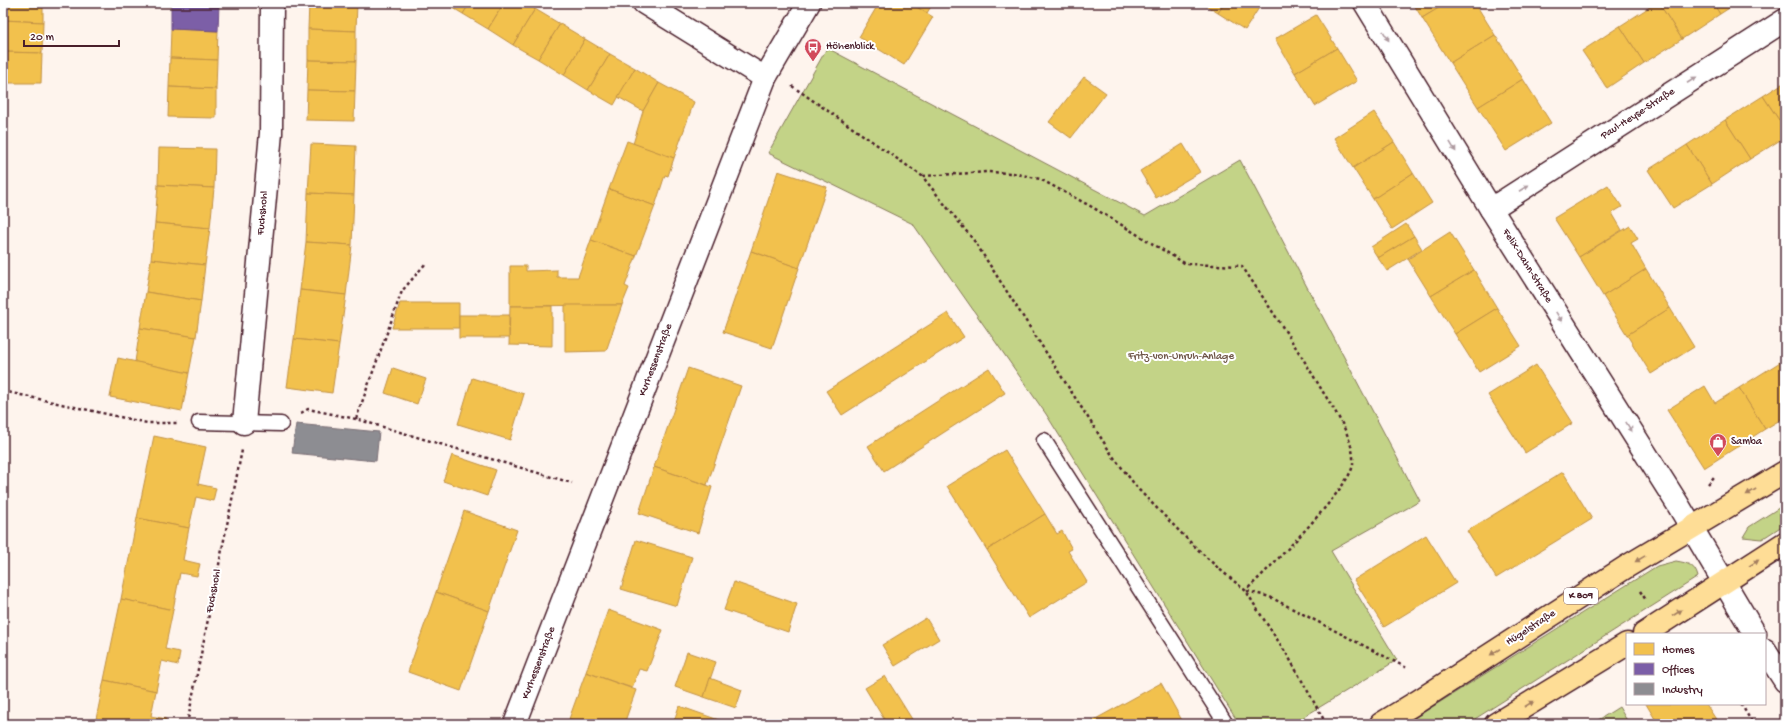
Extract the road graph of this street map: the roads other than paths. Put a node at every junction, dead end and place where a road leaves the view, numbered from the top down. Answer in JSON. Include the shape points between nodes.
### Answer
{"nodes":[{"id":1,"x":272,"y":3,"type":"edge"},
{"id":2,"x":644,"y":3,"type":"edge"},
{"id":3,"x":809,"y":3,"type":"edge"},
{"id":4,"x":1365,"y":3,"type":"edge"},
{"id":5,"x":1785,"y":20,"type":"edge"},
{"id":6,"x":765,"y":78,"type":"junction"},
{"id":7,"x":1491,"y":208,"type":"junction"},
{"id":8,"x":199,"y":422,"type":"road end"},
{"id":9,"x":244,"y":423,"type":"junction"},
{"id":10,"x":281,"y":424,"type":"road end"},
{"id":11,"x":1044,"y":440,"type":"dead end"},
{"id":12,"x":1785,"y":472,"type":"edge"},
{"id":13,"x":1691,"y":527,"type":"junction"},
{"id":14,"x":1785,"y":544,"type":"edge"},
{"id":15,"x":1724,"y":583,"type":"junction"},
{"id":16,"x":1646,"y":633,"type":"edge"},
{"id":17,"x":1754,"y":633,"type":"edge"},
{"id":18,"x":1626,"y":645,"type":"edge"},
{"id":19,"x":1766,"y":652,"type":"edge"},
{"id":20,"x":1785,"y":681,"type":"edge"},
{"id":21,"x":515,"y":724,"type":"edge"},
{"id":22,"x":1226,"y":724,"type":"edge"},
{"id":23,"x":1381,"y":724,"type":"edge"},
{"id":24,"x":1496,"y":724,"type":"edge"}],
"edges":[{"from":1,"to":9,"type":"street","name":"Fuchshohl","via":[[271,133]]},
{"from":2,"to":6,"type":"street"},
{"from":3,"to":6,"type":"street","name":"Kurhessenstraße"},
{"from":4,"to":7,"type":"street","name":"Felix-Dahn-Straße","one_way":true},
{"from":7,"to":5,"type":"street","name":"Paul-Heyse-Straße","one_way":true},
{"from":6,"to":21,"type":"street","name":"Kurhessenstraße"},
{"from":7,"to":13,"type":"street","name":"Felix-Dahn-Straße","one_way":true},
{"from":8,"to":9,"type":"lane"},
{"from":9,"to":10,"type":"lane"},
{"from":11,"to":22,"type":"lane"},
{"from":12,"to":13,"type":"main road","name":"Hügelstraße","number":"K 809","one_way":true},
{"from":13,"to":15,"type":"street","name":"Felix-Dahn-Straße"},
{"from":13,"to":23,"type":"main road","name":"Hügelstraße","number":"K 809","one_way":true},
{"from":15,"to":14,"type":"main road","one_way":true},
{"from":16,"to":15,"type":"main road","one_way":true},
{"from":15,"to":17,"type":"street","name":"Felix-Dahn-Straße"},
{"from":24,"to":18,"type":"main road","one_way":true},
{"from":19,"to":20,"type":"street"}]}
